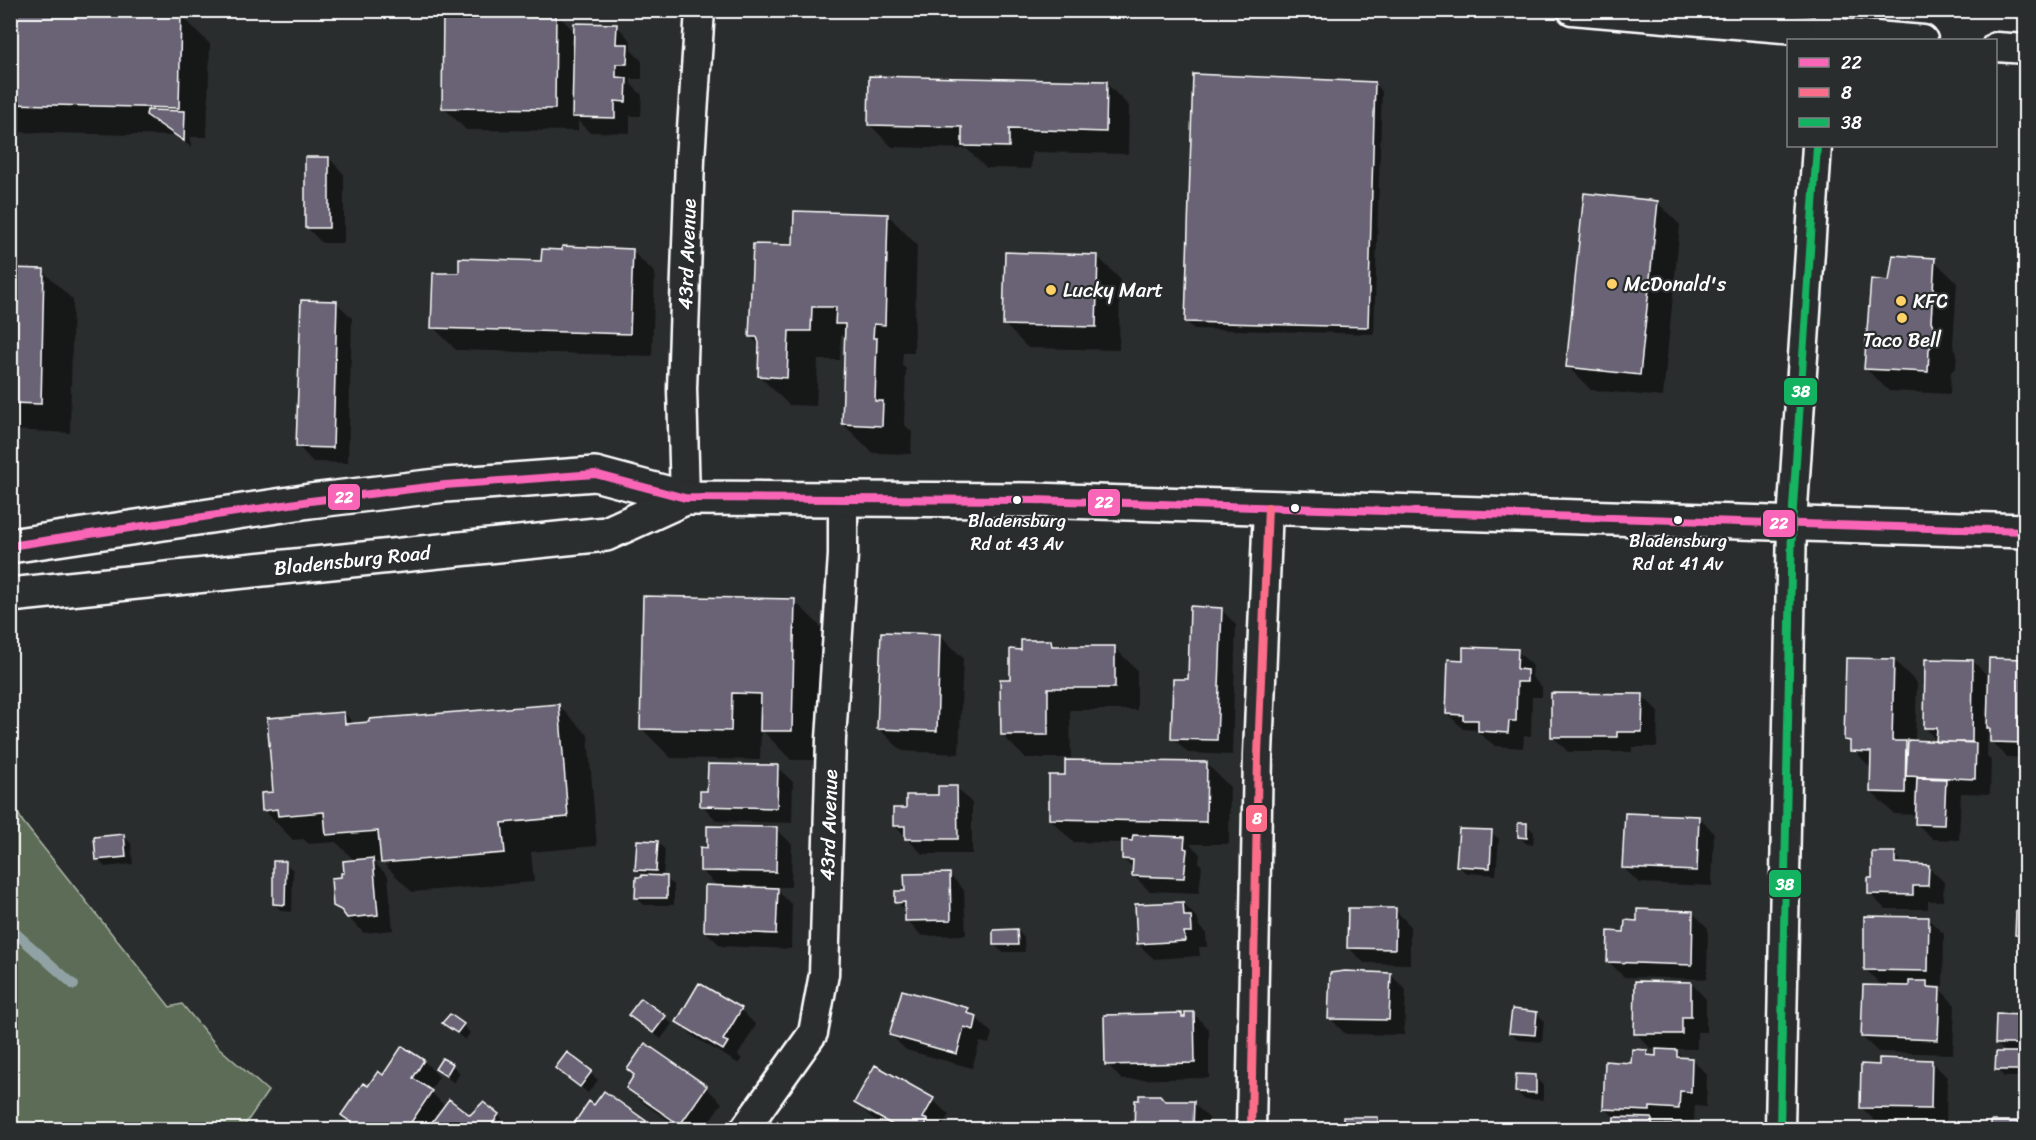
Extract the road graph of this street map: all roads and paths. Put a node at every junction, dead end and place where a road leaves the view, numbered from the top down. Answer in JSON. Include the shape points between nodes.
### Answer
{"nodes":[{"id":1,"x":700,"y":10,"type":"edge"},
{"id":2,"x":1572,"y":10,"type":"edge"},
{"id":3,"x":1827,"y":28,"type":"edge"},
{"id":4,"x":1915,"y":39,"type":"edge"},
{"id":5,"x":1997,"y":47,"type":"edge"},
{"id":6,"x":2025,"y":49,"type":"edge"},
{"id":7,"x":1817,"y":147,"type":"edge"},
{"id":8,"x":843,"y":497,"type":"junction"},
{"id":9,"x":685,"y":498,"type":"junction"},
{"id":10,"x":1268,"y":507,"type":"junction"},
{"id":11,"x":1792,"y":522,"type":"junction"},
{"id":12,"x":2025,"y":531,"type":"edge"},
{"id":13,"x":10,"y":546,"type":"edge"},
{"id":14,"x":10,"y":595,"type":"edge"},
{"id":15,"x":744,"y":1130,"type":"edge"},
{"id":16,"x":1251,"y":1130,"type":"edge"},
{"id":17,"x":1780,"y":1130,"type":"edge"}],
"edges":[{"from":1,"to":9,"type":"street","name":"43rd Avenue","via":[[682,389]]},
{"from":2,"to":3,"type":"street","via":[[1796,29]]},
{"from":3,"to":4,"type":"street"},
{"from":5,"to":6,"type":"street"},
{"from":7,"to":11,"type":"street"},
{"from":8,"to":9,"type":"main road","name":"Bladensburg Road"},
{"from":8,"to":10,"type":"main road","name":"Bladensburg Road"},
{"from":8,"to":15,"type":"street","name":"43rd Avenue","via":[[824,974],[813,1034]]},
{"from":9,"to":13,"type":"main road","name":"Bladensburg Road","via":[[595,474],[344,497]]},
{"from":9,"to":14,"type":"main road","name":"Bladensburg Road","via":[[606,534]]},
{"from":10,"to":11,"type":"main road","name":"Bladensburg Road"},
{"from":10,"to":16,"type":"street","via":[[1258,754]]},
{"from":11,"to":12,"type":"main road","name":"Bladensburg Road"},
{"from":11,"to":17,"type":"street"}]}
